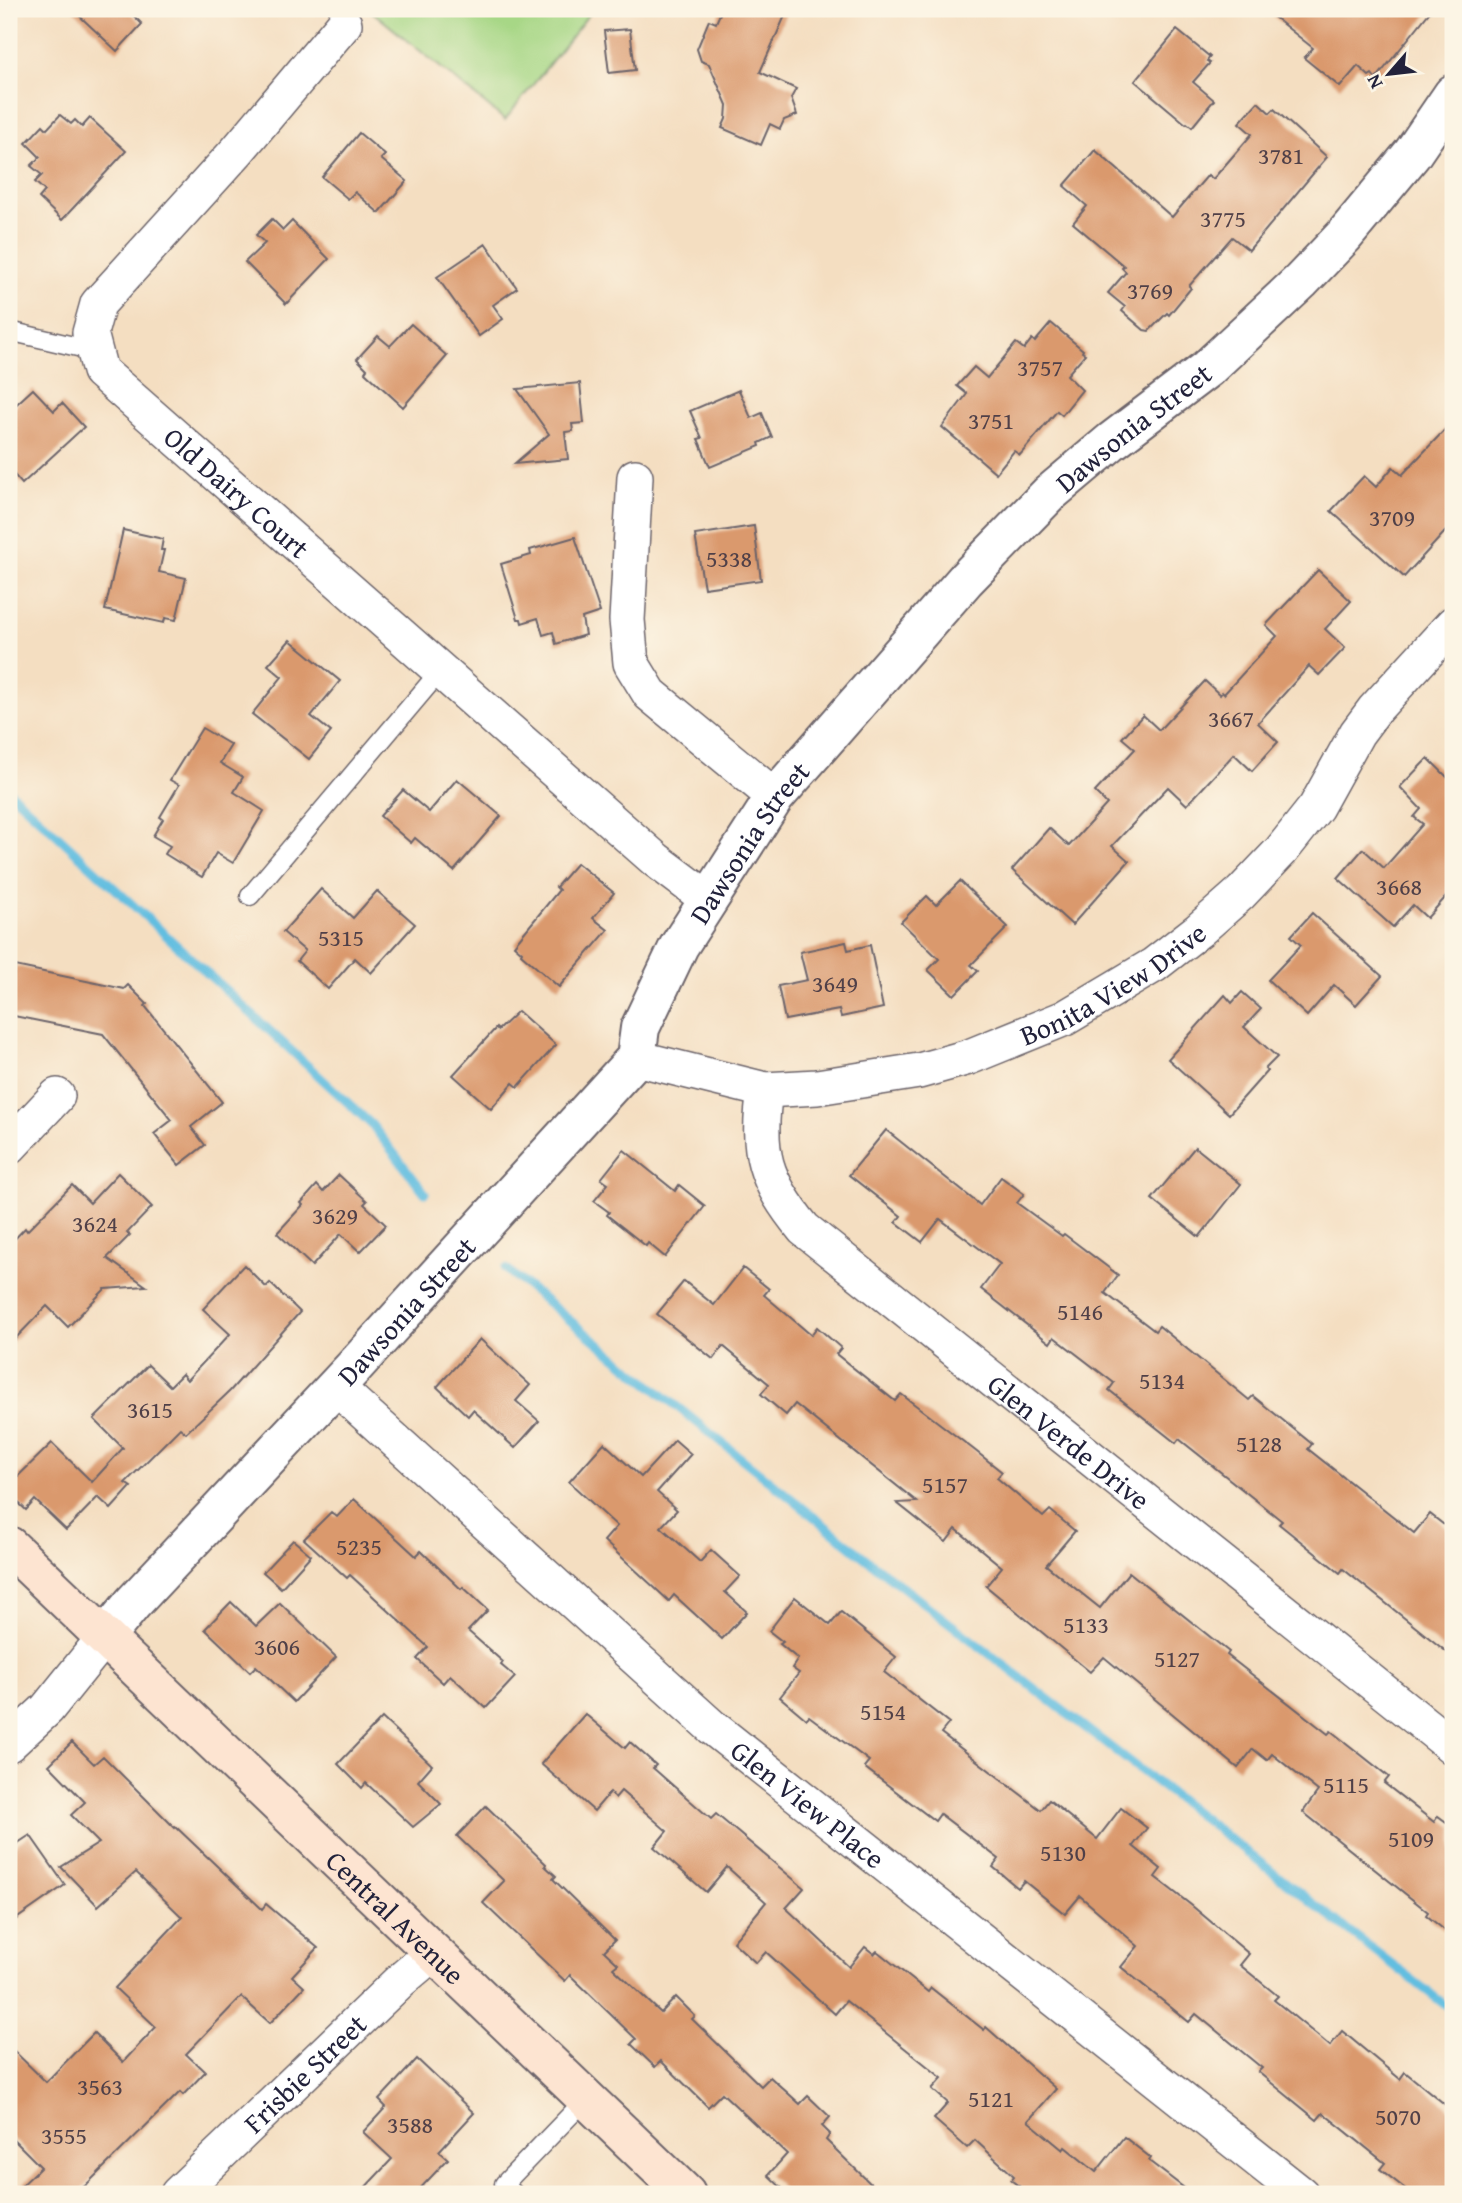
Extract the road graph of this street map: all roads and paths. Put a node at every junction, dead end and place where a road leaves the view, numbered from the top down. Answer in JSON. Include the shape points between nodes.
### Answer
{"nodes":[{"id":1,"x":336,"y":17,"type":"edge"},
{"id":2,"x":1453,"y":94,"type":"edge"},
{"id":3,"x":9,"y":331,"type":"edge"},
{"id":4,"x":95,"y":351,"type":"junction"},
{"id":5,"x":635,"y":477,"type":"dead end"},
{"id":6,"x":1453,"y":624,"type":"edge"},
{"id":7,"x":441,"y":670,"type":"junction"},
{"id":8,"x":775,"y":797,"type":"junction"},
{"id":9,"x":250,"y":896,"type":"dead end"},
{"id":10,"x":709,"y":900,"type":"junction"},
{"id":11,"x":636,"y":1058,"type":"junction"},
{"id":12,"x":765,"y":1090,"type":"junction"},
{"id":13,"x":57,"y":1096,"type":"dead end"},
{"id":14,"x":9,"y":1147,"type":"edge"},
{"id":15,"x":336,"y":1387,"type":"junction"},
{"id":16,"x":9,"y":1546,"type":"edge"},
{"id":17,"x":106,"y":1637,"type":"junction"},
{"id":18,"x":9,"y":1744,"type":"edge"},
{"id":19,"x":1453,"y":1747,"type":"edge"},
{"id":20,"x":433,"y":1953,"type":"junction"},
{"id":21,"x":586,"y":2099,"type":"junction"},
{"id":22,"x":178,"y":2194,"type":"edge"},
{"id":23,"x":514,"y":2194,"type":"edge"},
{"id":24,"x":686,"y":2194,"type":"edge"},
{"id":25,"x":1301,"y":2194,"type":"edge"}],
"edges":[{"from":1,"to":4,"type":"street","name":"Old Dairy Court","via":[[237,151],[98,304],[90,333]]},
{"from":2,"to":8,"type":"street","name":"Dawsonia Street","via":[[1412,153],[1310,272],[1208,368],[1049,494],[966,579]]},
{"from":3,"to":4,"type":"lane"},
{"from":4,"to":7,"type":"street","name":"Old Dairy Court","via":[[100,371]]},
{"from":5,"to":8,"type":"street","via":[[627,620],[631,663],[650,694]]},
{"from":6,"to":12,"type":"street","name":"Bonita View Drive","via":[[1375,709],[1316,807],[1280,851],[1233,900],[1154,965],[1065,1018],[969,1057],[868,1081]]},
{"from":7,"to":9,"type":"lane"},
{"from":7,"to":10,"type":"street","name":"Old Dairy Court","via":[[656,860]]},
{"from":8,"to":10,"type":"street","name":"Dawsonia Street"},
{"from":10,"to":11,"type":"street","name":"Dawsonia Street","via":[[679,946],[640,1028]]},
{"from":11,"to":12,"type":"street","name":"Bonita View Drive"},
{"from":11,"to":15,"type":"street","name":"Dawsonia Street"},
{"from":12,"to":19,"type":"street","name":"Glen Verde Drive","via":[[760,1122],[766,1164],[781,1201],[804,1229]]},
{"from":13,"to":14,"type":"street"},
{"from":15,"to":17,"type":"street","name":"Dawsonia Street","via":[[132,1603]]},
{"from":15,"to":25,"type":"street","name":"Glen View Place","via":[[712,1727]]},
{"from":16,"to":17,"type":"main road","name":"Central Avenue"},
{"from":17,"to":18,"type":"street","via":[[47,1709]]},
{"from":17,"to":20,"type":"main road","name":"Central Avenue"},
{"from":20,"to":21,"type":"main road","name":"Central Avenue"},
{"from":20,"to":22,"type":"street","name":"Frisbie Street"},
{"from":21,"to":23,"type":"lane","via":[[504,2184]]},
{"from":21,"to":24,"type":"main road","name":"Central Avenue"}]}
